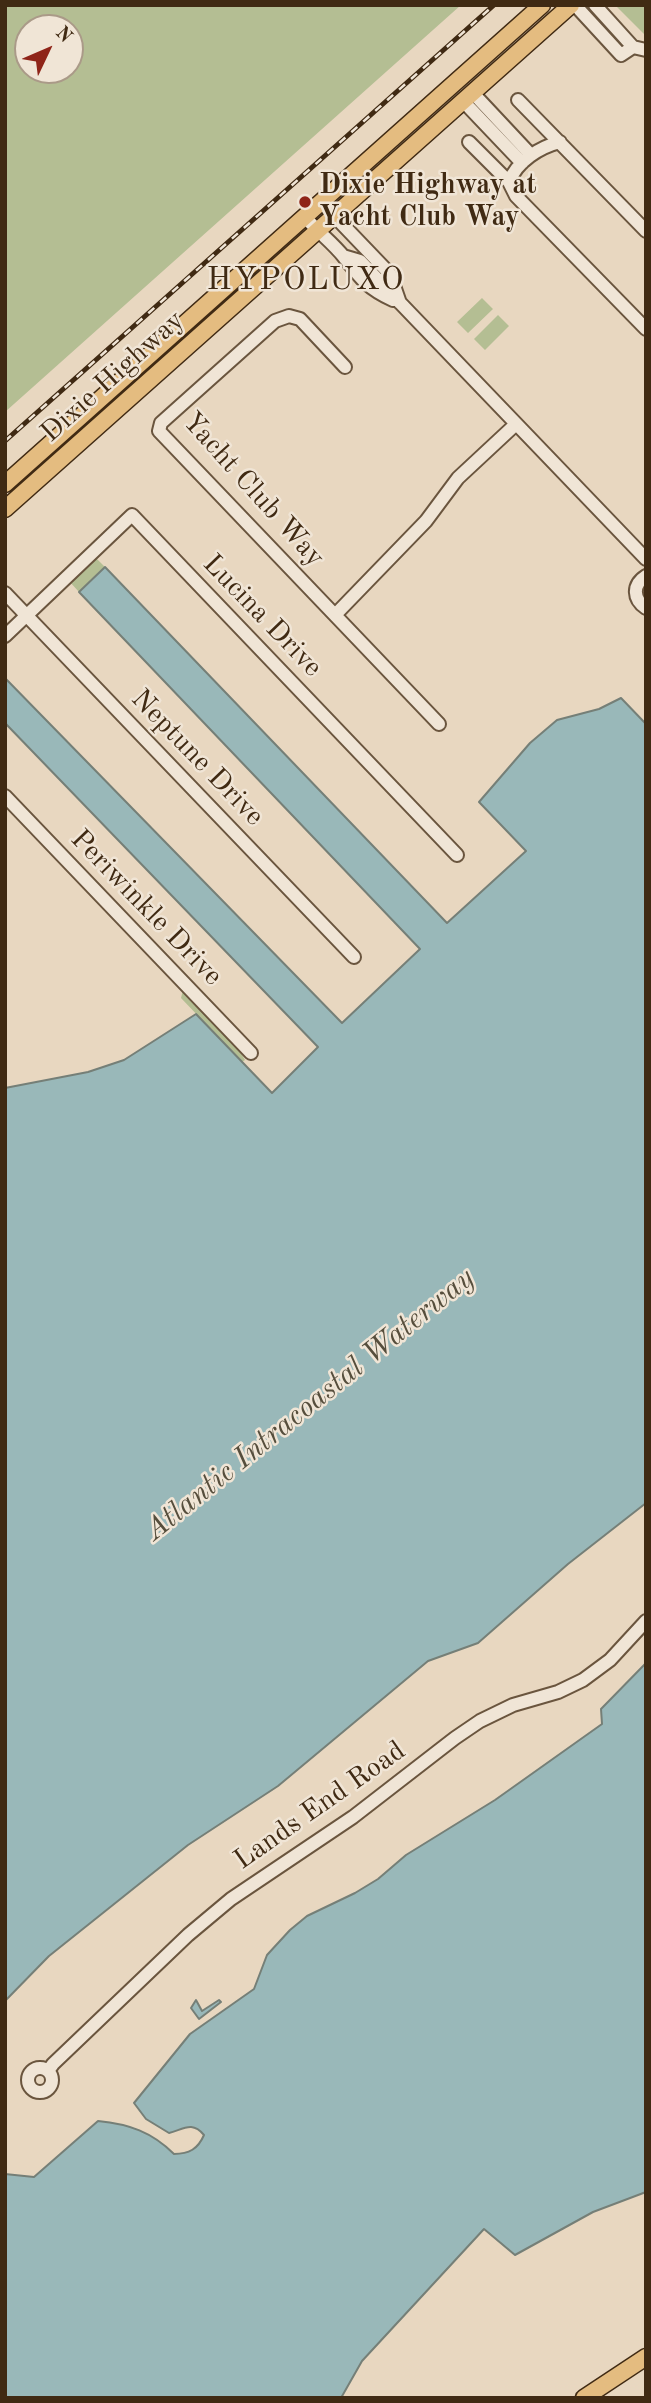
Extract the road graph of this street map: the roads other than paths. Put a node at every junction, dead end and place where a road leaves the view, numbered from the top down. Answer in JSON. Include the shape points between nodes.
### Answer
{"nodes":[{"id":1,"x":542,"y":5,"type":"edge"},
{"id":2,"x":573,"y":5,"type":"edge"},
{"id":3,"x":595,"y":5,"type":"edge"},
{"id":4,"x":639,"y":48,"type":"edge"},
{"id":5,"x":468,"y":97,"type":"junction"},
{"id":6,"x":518,"y":100,"type":"dead end"},
{"id":7,"x":469,"y":142,"type":"dead end"},
{"id":8,"x":560,"y":142,"type":"junction"},
{"id":9,"x":527,"y":159,"type":"junction"},
{"id":10,"x":509,"y":181,"type":"junction"},
{"id":11,"x":321,"y":202,"type":"junction"},
{"id":12,"x":334,"y":215,"type":"junction"},
{"id":13,"x":305,"y":217,"type":"junction"},
{"id":14,"x":317,"y":230,"type":"junction"},
{"id":15,"x":646,"y":232,"type":"edge"},
{"id":16,"x":368,"y":268,"type":"junction"},
{"id":17,"x":400,"y":303,"type":"junction"},
{"id":18,"x":646,"y":329,"type":"edge"},
{"id":19,"x":345,"y":367,"type":"dead end"},
{"id":20,"x":516,"y":424,"type":"junction"},
{"id":21,"x":5,"y":484,"type":"edge"},
{"id":22,"x":5,"y":509,"type":"edge"},
{"id":23,"x":646,"y":559,"type":"edge"},
{"id":24,"x":646,"y":576,"type":"edge"},
{"id":25,"x":5,"y":593,"type":"edge"},
{"id":26,"x":646,"y":608,"type":"edge"},
{"id":27,"x":335,"y":615,"type":"junction"},
{"id":28,"x":27,"y":616,"type":"junction"},
{"id":29,"x":5,"y":636,"type":"edge"},
{"id":30,"x":439,"y":724,"type":"dead end"},
{"id":31,"x":5,"y":796,"type":"edge"},
{"id":32,"x":457,"y":855,"type":"dead end"},
{"id":33,"x":354,"y":957,"type":"dead end"},
{"id":34,"x":251,"y":1053,"type":"dead end"},
{"id":35,"x":646,"y":1621,"type":"edge"},
{"id":36,"x":48,"y":2071,"type":"dead end"},
{"id":37,"x":646,"y":2357,"type":"edge"},
{"id":38,"x":584,"y":2398,"type":"edge"}],
"edges":[{"from":1,"to":11,"type":"main road","name":"Dixie Highway"},
{"from":2,"to":4,"type":"street","via":[[621,55]]},
{"from":2,"to":5,"type":"main road","name":"Dixie Highway"},
{"from":3,"to":4,"type":"street"},
{"from":5,"to":9,"type":"street"},
{"from":5,"to":12,"type":"main road","name":"Dixie Highway"},
{"from":6,"to":8,"type":"street"},
{"from":7,"to":10,"type":"street"},
{"from":8,"to":9,"type":"street"},
{"from":8,"to":15,"type":"street"},
{"from":9,"to":10,"type":"street"},
{"from":10,"to":18,"type":"street","via":[[516,196]]},
{"from":11,"to":12,"type":"street"},
{"from":11,"to":13,"type":"main road","name":"Dixie Highway"},
{"from":12,"to":14,"type":"main road","name":"Dixie Highway"},
{"from":12,"to":16,"type":"street"},
{"from":13,"to":14,"type":"street"},
{"from":13,"to":21,"type":"main road","name":"Dixie Highway"},
{"from":14,"to":16,"type":"street","via":[[343,256]]},
{"from":14,"to":22,"type":"main road","name":"Dixie Highway"},
{"from":16,"to":17,"type":"street","via":[[372,290]]},
{"from":16,"to":17,"type":"street","via":[[390,274]]},
{"from":17,"to":20,"type":"street"},
{"from":19,"to":27,"type":"street","name":"Yacht Club Way","via":[[300,319],[289,316],[275,321],[161,423],[159,431]]},
{"from":20,"to":23,"type":"street"},
{"from":20,"to":27,"type":"street","via":[[458,478],[426,521]]},
{"from":24,"to":26,"type":"street","via":[[637,584],[635,595]]},
{"from":25,"to":28,"type":"street","name":"Neptune Drive"},
{"from":27,"to":30,"type":"street","name":"Yacht Club Way"},
{"from":28,"to":29,"type":"street"},
{"from":28,"to":32,"type":"street","name":"Lucina Drive","via":[[132,515]]},
{"from":28,"to":33,"type":"street","name":"Neptune Drive"},
{"from":31,"to":34,"type":"street","name":"Periwinkle Drive"},
{"from":35,"to":36,"type":"street","name":"Lands End Road","via":[[610,1660],[583,1680],[480,1721],[354,1817],[231,1899]]},
{"from":37,"to":38,"type":"main road"}]}
